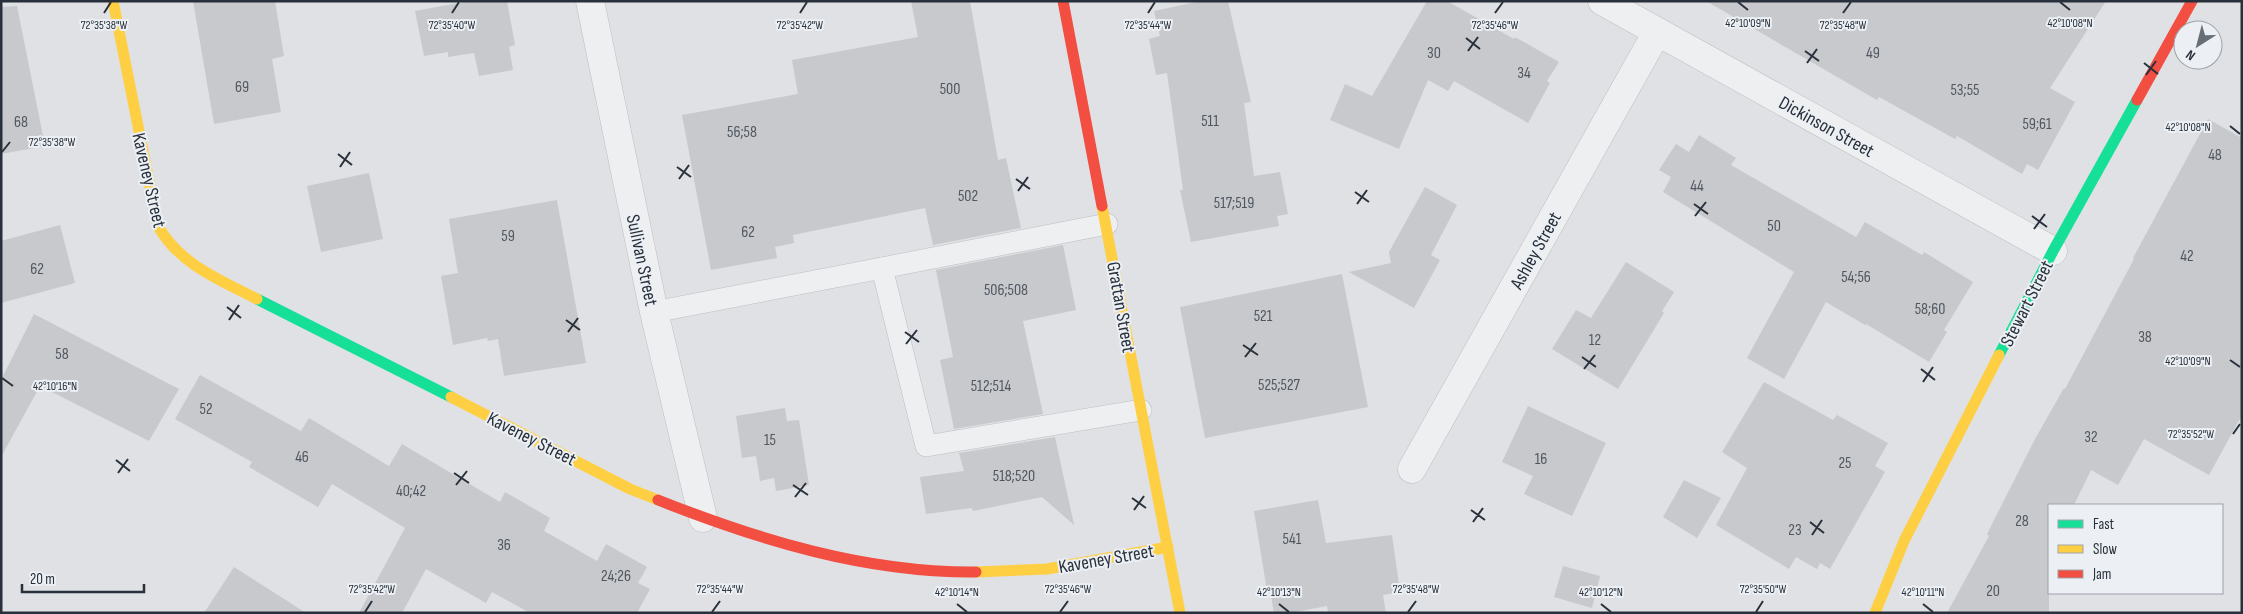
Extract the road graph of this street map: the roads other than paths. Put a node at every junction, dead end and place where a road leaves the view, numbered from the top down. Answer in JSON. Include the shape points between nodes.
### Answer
{"nodes":[{"id":1,"x":113,"y":1,"type":"edge"},
{"id":2,"x":590,"y":1,"type":"edge"},
{"id":3,"x":1063,"y":1,"type":"edge"},
{"id":4,"x":1602,"y":1,"type":"edge"},
{"id":5,"x":2192,"y":1,"type":"edge"},
{"id":6,"x":1658,"y":32,"type":"junction"},
{"id":7,"x":1107,"y":224,"type":"junction"},
{"id":8,"x":2053,"y":251,"type":"junction"},
{"id":9,"x":882,"y":268,"type":"junction"},
{"id":10,"x":654,"y":312,"type":"junction"},
{"id":11,"x":1141,"y":410,"type":"junction"},
{"id":12,"x":1412,"y":469,"type":"dead end"},
{"id":13,"x":703,"y":518,"type":"junction"},
{"id":14,"x":1168,"y":548,"type":"junction"},
{"id":15,"x":1180,"y":613,"type":"edge"},
{"id":16,"x":1875,"y":613,"type":"edge"}],
"edges":[{"from":1,"to":13,"type":"street","name":"Kaveney Street","via":[[154,211],[164,239],[175,252],[203,271],[630,489]]},
{"from":2,"to":10,"type":"street","name":"Sullivan Street"},
{"from":3,"to":7,"type":"street","name":"Grattan Street"},
{"from":4,"to":6,"type":"street","name":"Dickinson Street"},
{"from":5,"to":8,"type":"street","name":"Stewart Street"},
{"from":6,"to":8,"type":"street","name":"Dickinson Street"},
{"from":6,"to":12,"type":"street","name":"Ashley Street"},
{"from":7,"to":9,"type":"lane"},
{"from":7,"to":11,"type":"street","name":"Grattan Street"},
{"from":8,"to":16,"type":"street","name":"Stewart Street","via":[[1904,541]]},
{"from":9,"to":10,"type":"lane"},
{"from":9,"to":11,"type":"lane","via":[[926,446]]},
{"from":10,"to":13,"type":"street","name":"Sullivan Street"},
{"from":11,"to":14,"type":"street","name":"Grattan Street"},
{"from":13,"to":14,"type":"street","name":"Kaveney Street","via":[[834,558],[925,570],[1008,572],[1062,567]]},
{"from":14,"to":15,"type":"street","name":"Grattan Street"}]}
